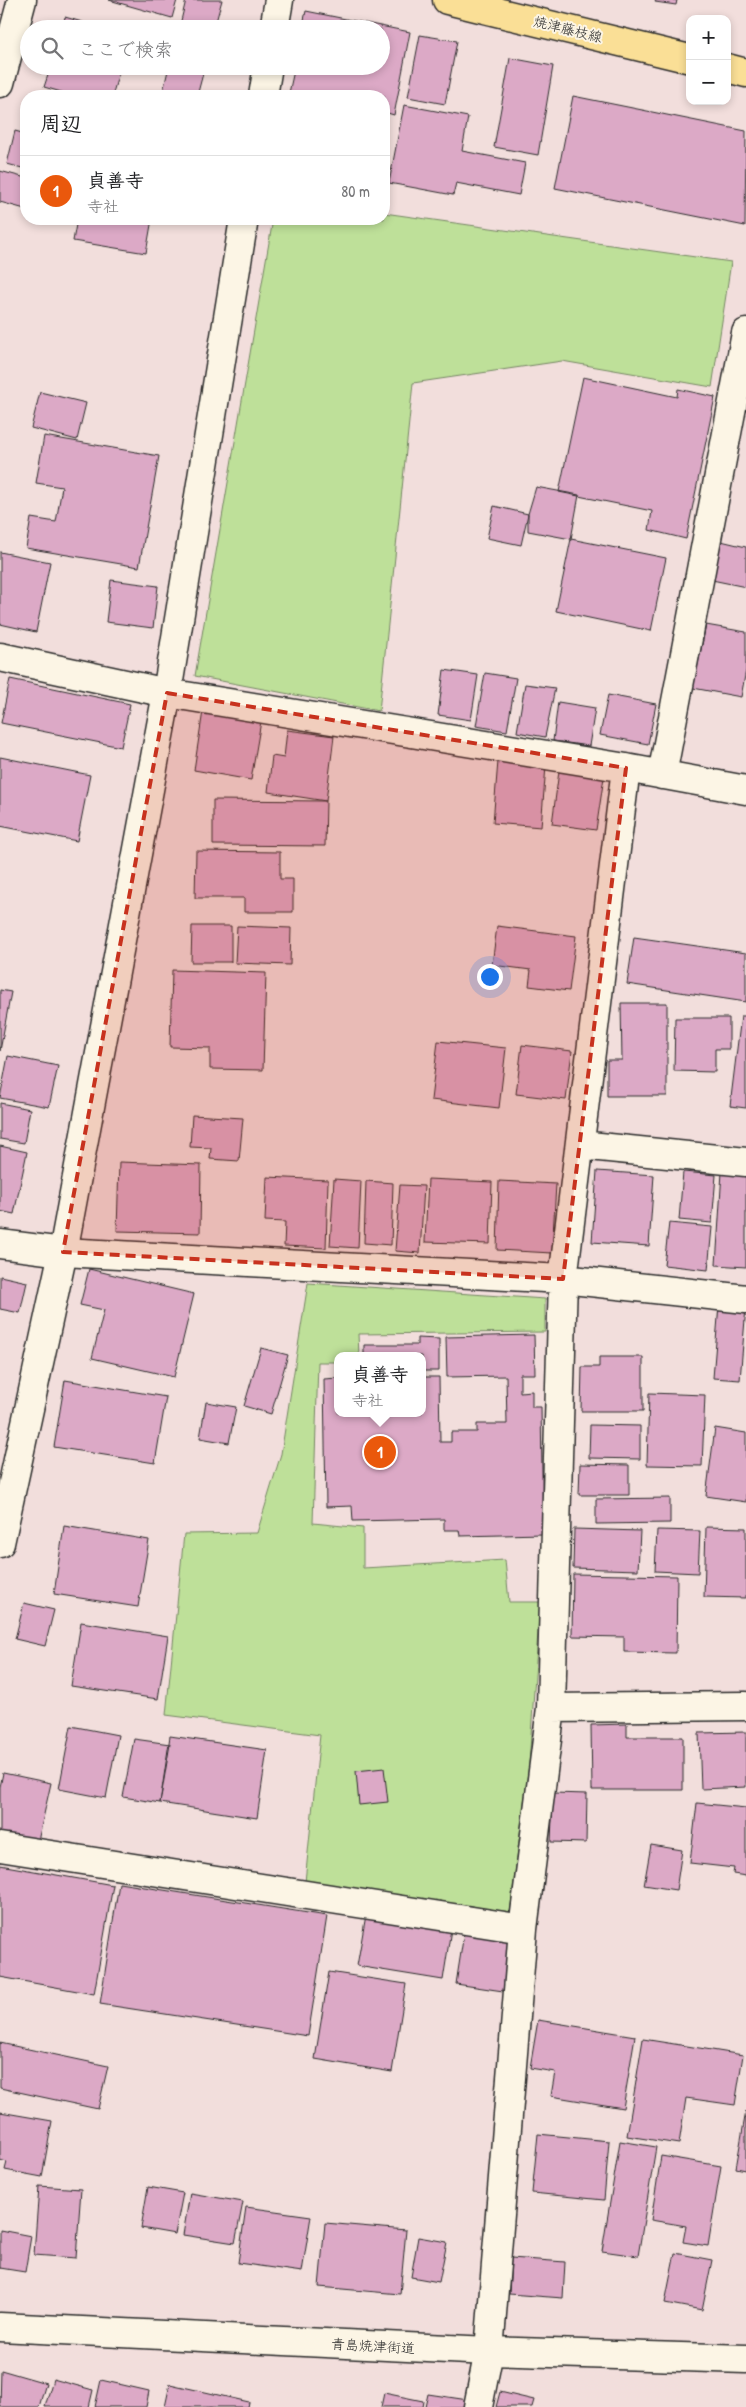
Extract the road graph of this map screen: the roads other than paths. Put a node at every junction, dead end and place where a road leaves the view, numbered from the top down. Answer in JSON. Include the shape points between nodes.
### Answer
{"nodes":[{"id":1,"x":22,"y":0,"type":"edge"},
{"id":2,"x":279,"y":0,"type":"edge"},
{"id":3,"x":447,"y":0,"type":"edge"},
{"id":4,"x":276,"y":20,"type":"edge"},
{"id":5,"x":686,"y":58,"type":"edge"},
{"id":6,"x":731,"y":69,"type":"edge"},
{"id":7,"x":746,"y":72,"type":"edge"},
{"id":8,"x":266,"y":75,"type":"edge"},
{"id":9,"x":0,"y":83,"type":"edge"},
{"id":10,"x":264,"y":90,"type":"edge"},
{"id":11,"x":243,"y":225,"type":"edge"},
{"id":12,"x":746,"y":333,"type":"edge"},
{"id":13,"x":0,"y":658,"type":"edge"},
{"id":14,"x":167,"y":693,"type":"junction"},
{"id":15,"x":626,"y":768,"type":"junction"},
{"id":16,"x":662,"y":776,"type":"junction"},
{"id":17,"x":746,"y":790,"type":"edge"},
{"id":18,"x":580,"y":1145,"type":"junction"},
{"id":19,"x":746,"y":1162,"type":"edge"},
{"id":20,"x":0,"y":1244,"type":"edge"},
{"id":21,"x":63,"y":1252,"type":"junction"},
{"id":22,"x":563,"y":1279,"type":"junction"},
{"id":23,"x":746,"y":1299,"type":"edge"},
{"id":24,"x":0,"y":1543,"type":"edge"},
{"id":25,"x":746,"y":1706,"type":"edge"},
{"id":26,"x":551,"y":1708,"type":"junction"},
{"id":27,"x":0,"y":1846,"type":"edge"},
{"id":28,"x":522,"y":1929,"type":"junction"},
{"id":29,"x":0,"y":2328,"type":"edge"},
{"id":30,"x":489,"y":2351,"type":"junction"},
{"id":31,"x":746,"y":2359,"type":"edge"},
{"id":32,"x":478,"y":2407,"type":"edge"}],
"edges":[{"from":1,"to":9,"type":"street"},
{"from":2,"to":4,"type":"street"},
{"from":3,"to":5,"type":"main road","name":"焼津藤枝線"},
{"from":6,"to":7,"type":"main road"},
{"from":8,"to":10,"type":"street"},
{"from":11,"to":14,"type":"street"},
{"from":12,"to":16,"type":"street"},
{"from":13,"to":14,"type":"street"},
{"from":14,"to":15,"type":"street"},
{"from":14,"to":21,"type":"street"},
{"from":15,"to":16,"type":"street"},
{"from":15,"to":18,"type":"street"},
{"from":16,"to":17,"type":"street"},
{"from":18,"to":19,"type":"street"},
{"from":18,"to":22,"type":"street"},
{"from":20,"to":21,"type":"street"},
{"from":21,"to":22,"type":"street"},
{"from":21,"to":24,"type":"street"},
{"from":22,"to":23,"type":"street"},
{"from":22,"to":26,"type":"street"},
{"from":25,"to":26,"type":"street"},
{"from":26,"to":28,"type":"street"},
{"from":27,"to":28,"type":"street"},
{"from":28,"to":30,"type":"street"},
{"from":29,"to":30,"type":"street","name":"青島焼津街道"},
{"from":30,"to":31,"type":"street","name":"青島焼津街道"},
{"from":30,"to":32,"type":"street"}]}
